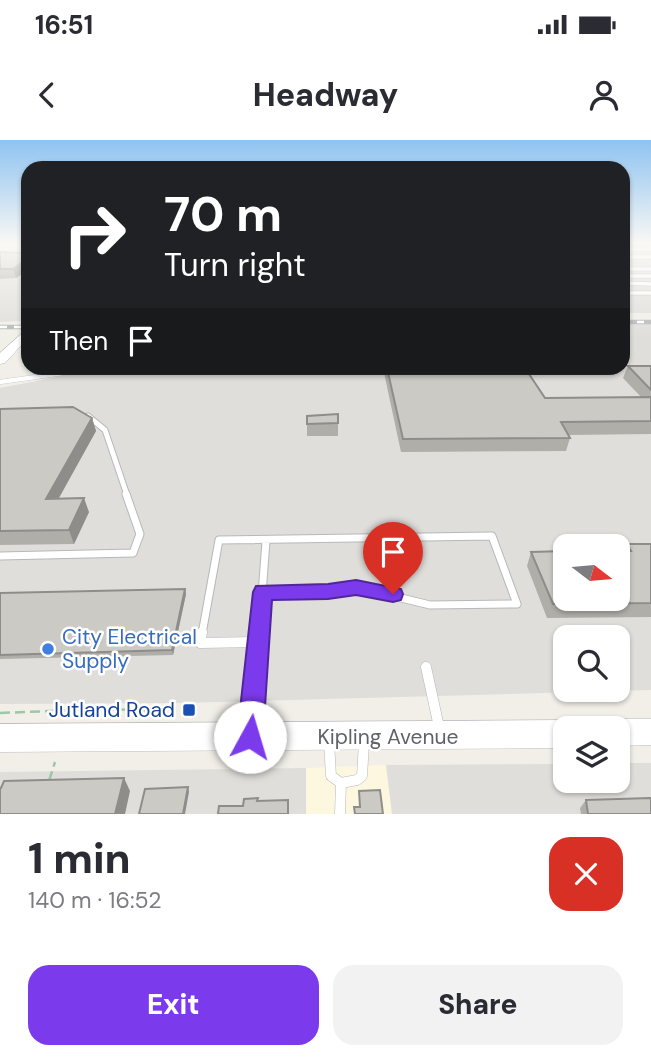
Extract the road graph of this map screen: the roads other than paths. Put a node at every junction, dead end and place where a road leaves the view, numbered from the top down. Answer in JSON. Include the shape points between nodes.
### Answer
{"nodes":[{"id":1,"x":630,"y":276,"type":"edge"},
{"id":2,"x":651,"y":276,"type":"edge"},
{"id":3,"x":630,"y":283,"type":"edge"},
{"id":4,"x":651,"y":284,"type":"edge"},
{"id":5,"x":630,"y":293,"type":"edge"},
{"id":6,"x":651,"y":293,"type":"edge"},
{"id":7,"x":21,"y":338,"type":"edge"},
{"id":8,"x":0,"y":360,"type":"edge"},
{"id":9,"x":46,"y":375,"type":"edge"},
{"id":10,"x":0,"y":382,"type":"edge"},
{"id":11,"x":85,"y":414,"type":"edge"},
{"id":12,"x":266,"y":541,"type":"junction"},
{"id":13,"x":0,"y":556,"type":"edge"},
{"id":14,"x":263,"y":592,"type":"junction"},
{"id":15,"x":258,"y":642,"type":"junction"},
{"id":16,"x":426,"y":667,"type":"dead end"},
{"id":17,"x":651,"y":732,"type":"edge"},
{"id":18,"x":630,"y":733,"type":"edge"},
{"id":19,"x":3,"y":734,"type":"edge"},
{"id":20,"x":553,"y":734,"type":"edge"},
{"id":21,"x":250,"y":737,"type":"junction"},
{"id":22,"x":329,"y":737,"type":"junction"},
{"id":23,"x":364,"y":737,"type":"junction"},
{"id":24,"x":441,"y":737,"type":"junction"},
{"id":25,"x":341,"y":783,"type":"junction"},
{"id":26,"x":340,"y":814,"type":"edge"}],
"edges":[{"from":1,"to":2,"type":"lane"},
{"from":3,"to":4,"type":"lane"},
{"from":5,"to":6,"type":"lane"},
{"from":7,"to":8,"type":"main road"},
{"from":9,"to":10,"type":"lane"},
{"from":11,"to":13,"type":"lane","via":[[105,430],[140,534],[134,553]]},
{"from":12,"to":14,"type":"lane"},
{"from":12,"to":14,"type":"lane","via":[[492,536],[517,604],[430,604],[356,587]]},
{"from":12,"to":15,"type":"lane","via":[[219,540],[200,643]]},
{"from":14,"to":15,"type":"lane"},
{"from":15,"to":21,"type":"lane"},
{"from":16,"to":24,"type":"lane"},
{"from":17,"to":18,"type":"main road"},
{"from":19,"to":21,"type":"main road","name":"Kipling Avenue"},
{"from":20,"to":24,"type":"main road","name":"Kipling Avenue"},
{"from":21,"to":22,"type":"main road","name":"Kipling Avenue"},
{"from":22,"to":23,"type":"main road","name":"Kipling Avenue"},
{"from":22,"to":25,"type":"lane","via":[[331,776]]},
{"from":23,"to":24,"type":"main road","name":"Kipling Avenue"},
{"from":23,"to":25,"type":"lane","via":[[362,776]]},
{"from":25,"to":26,"type":"lane"}]}
